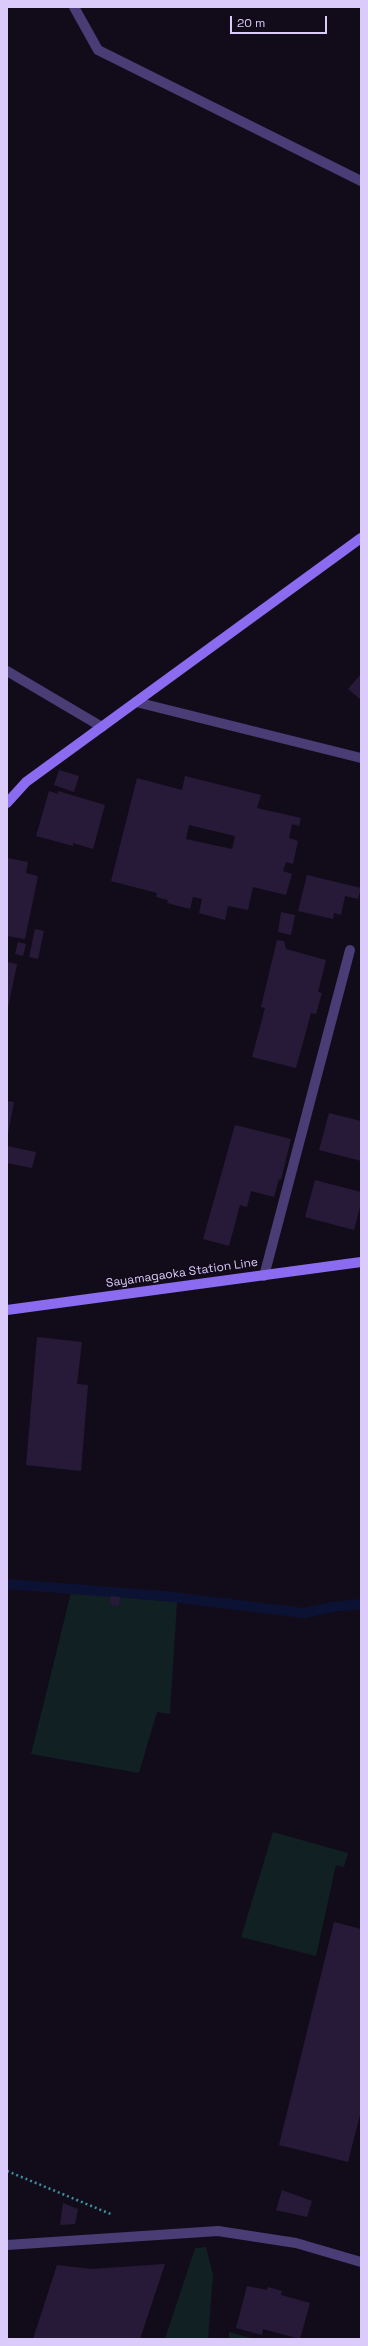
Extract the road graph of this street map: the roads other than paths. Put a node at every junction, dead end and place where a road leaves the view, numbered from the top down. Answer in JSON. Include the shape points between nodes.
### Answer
{"nodes":[{"id":1,"x":74,"y":7,"type":"edge"},
{"id":2,"x":361,"y":181,"type":"edge"},
{"id":3,"x":361,"y":538,"type":"edge"},
{"id":4,"x":7,"y":671,"type":"edge"},
{"id":5,"x":136,"y":702,"type":"junction"},
{"id":6,"x":102,"y":727,"type":"junction"},
{"id":7,"x":361,"y":758,"type":"edge"},
{"id":8,"x":7,"y":802,"type":"edge"},
{"id":9,"x":350,"y":950,"type":"dead end"},
{"id":10,"x":361,"y":1262,"type":"edge"},
{"id":11,"x":264,"y":1276,"type":"junction"},
{"id":12,"x":7,"y":1310,"type":"edge"},
{"id":13,"x":7,"y":2245,"type":"edge"},
{"id":14,"x":361,"y":2262,"type":"edge"}],
"edges":[{"from":1,"to":2,"type":"street","via":[[98,50]]},
{"from":3,"to":5,"type":"street"},
{"from":4,"to":6,"type":"street"},
{"from":5,"to":6,"type":"street"},
{"from":5,"to":7,"type":"street"},
{"from":6,"to":8,"type":"street","via":[[26,782]]},
{"from":9,"to":11,"type":"street"},
{"from":10,"to":11,"type":"street","name":"Sayamagaoka Station Line"},
{"from":11,"to":12,"type":"street","name":"Sayamagaoka Station Line"},
{"from":13,"to":14,"type":"street","via":[[218,2231],[296,2243]]}]}
